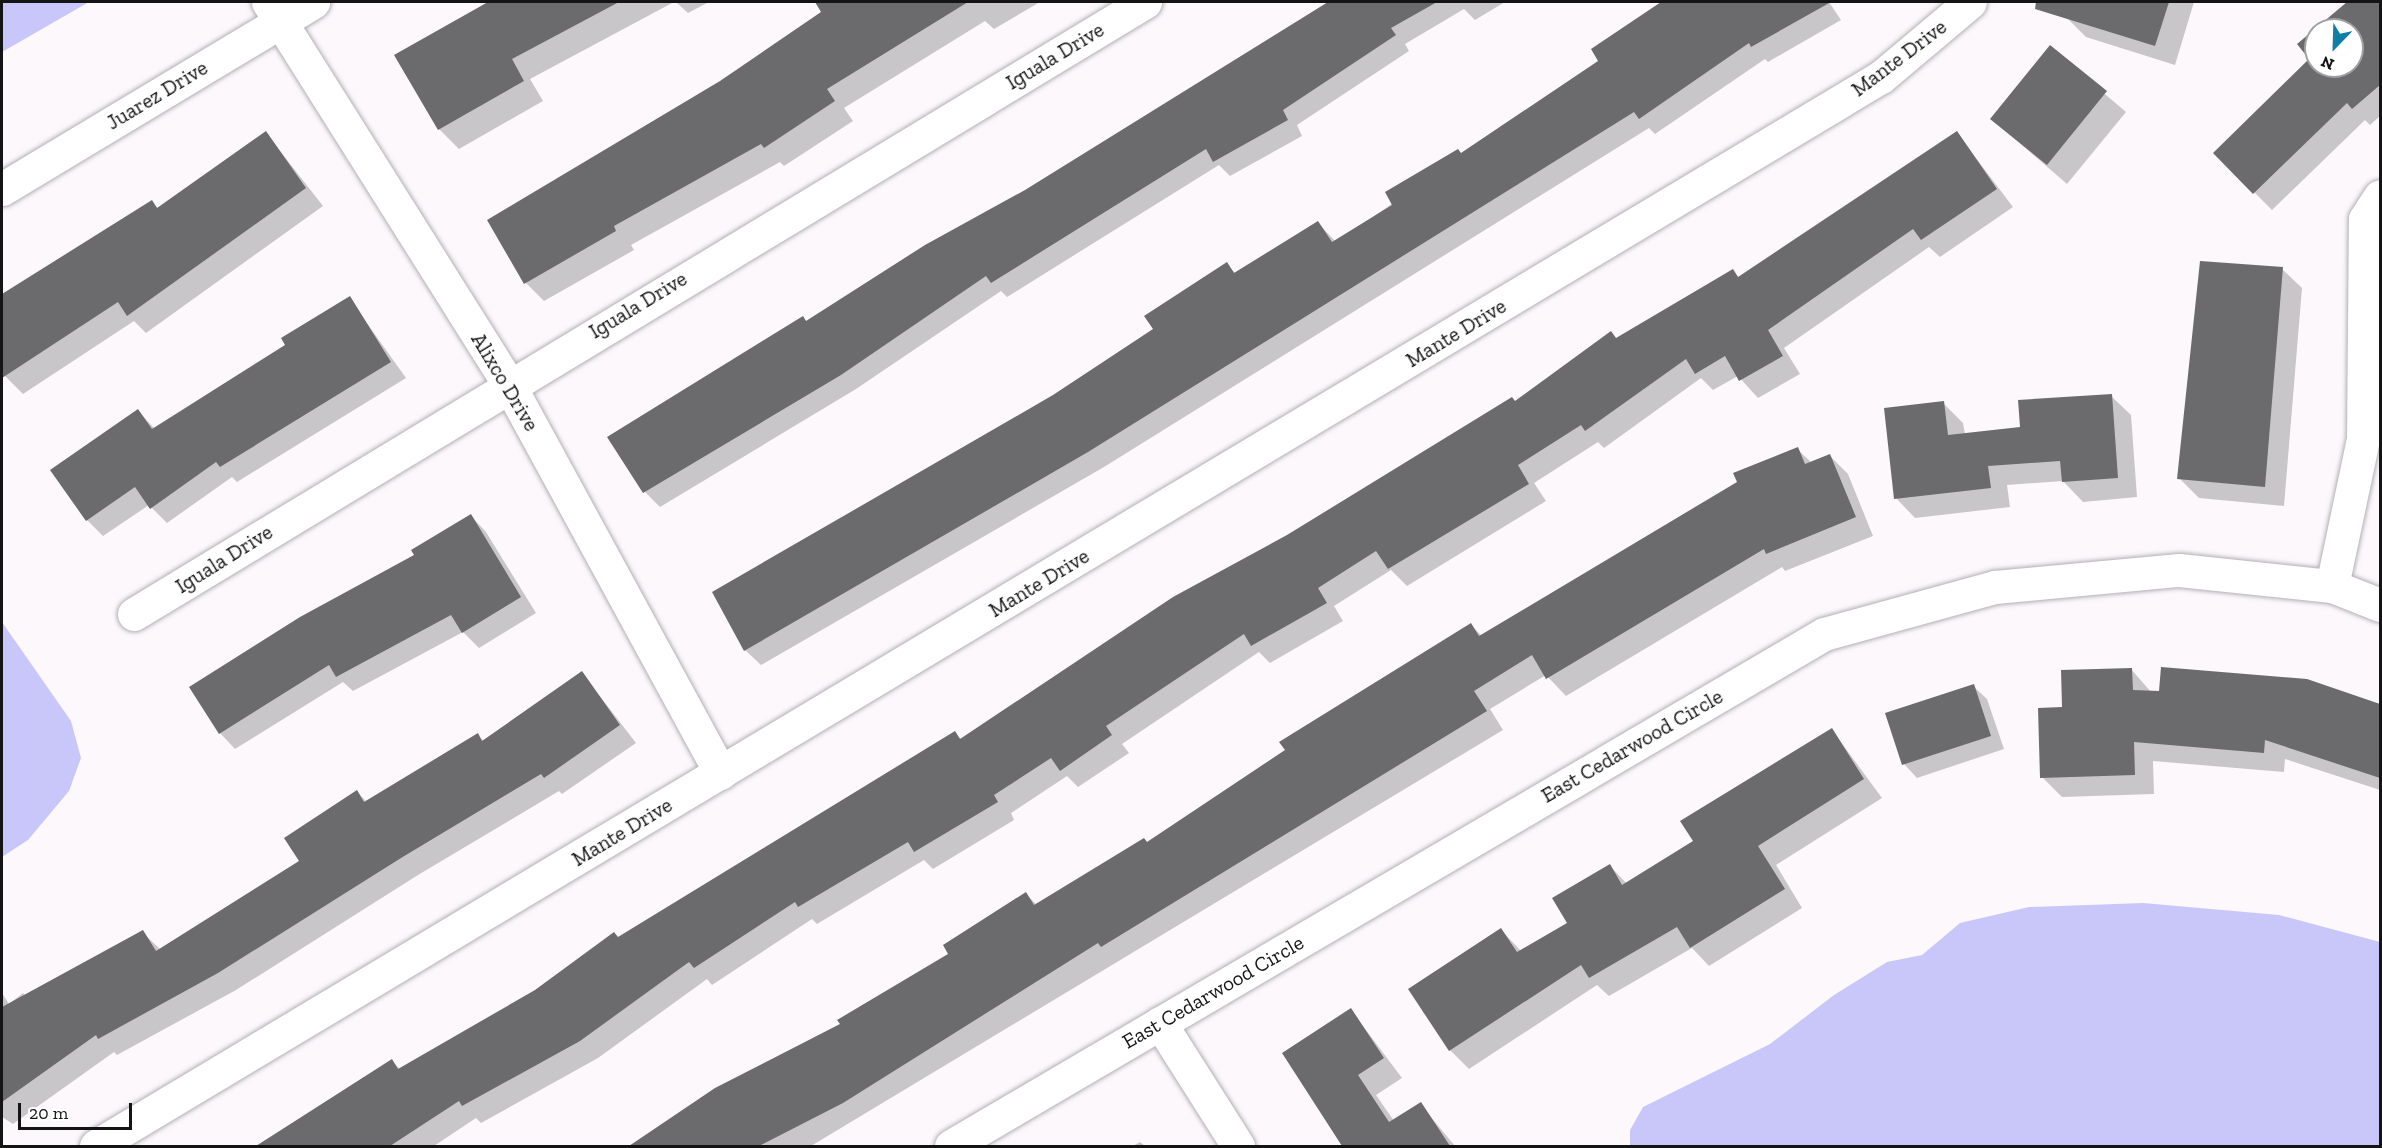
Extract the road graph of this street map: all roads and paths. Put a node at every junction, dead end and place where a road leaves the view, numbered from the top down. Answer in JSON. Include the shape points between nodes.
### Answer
{"nodes":[{"id":1,"x":313,"y":2,"type":"edge"},
{"id":2,"x":1145,"y":2,"type":"edge"},
{"id":3,"x":1970,"y":2,"type":"edge"},
{"id":4,"x":274,"y":11,"type":"edge"},
{"id":5,"x":2,"y":189,"type":"edge"},
{"id":6,"x":2380,"y":196,"type":"edge"},
{"id":7,"x":508,"y":383,"type":"junction"},
{"id":8,"x":2332,"y":586,"type":"junction"},
{"id":9,"x":2380,"y":605,"type":"edge"},
{"id":10,"x":134,"y":614,"type":"dead end"},
{"id":11,"x":721,"y":773,"type":"junction"},
{"id":12,"x":1160,"y":1023,"type":"junction"},
{"id":13,"x":96,"y":1146,"type":"edge"},
{"id":14,"x":951,"y":1146,"type":"edge"},
{"id":15,"x":1238,"y":1146,"type":"edge"}],
"edges":[{"from":1,"to":4,"type":"street","name":"Juarez Drive"},
{"from":2,"to":7,"type":"street","name":"Iguala Drive"},
{"from":3,"to":11,"type":"street","name":"Mante Drive","via":[[1881,77]]},
{"from":4,"to":5,"type":"street","name":"Juarez Drive"},
{"from":4,"to":7,"type":"street","name":"Alixco Drive"},
{"from":6,"to":8,"type":"street","via":[[2365,219],[2363,439]]},
{"from":7,"to":10,"type":"street","name":"Iguala Drive"},
{"from":7,"to":11,"type":"street","name":"Alixco Drive"},
{"from":8,"to":9,"type":"street","name":"East Cedarwood Circle"},
{"from":8,"to":12,"type":"street","name":"East Cedarwood Circle","via":[[2179,570],[2018,585],[1824,634]]},
{"from":11,"to":13,"type":"street","name":"Mante Drive"},
{"from":12,"to":14,"type":"street","name":"East Cedarwood Circle"},
{"from":12,"to":15,"type":"street"}]}
